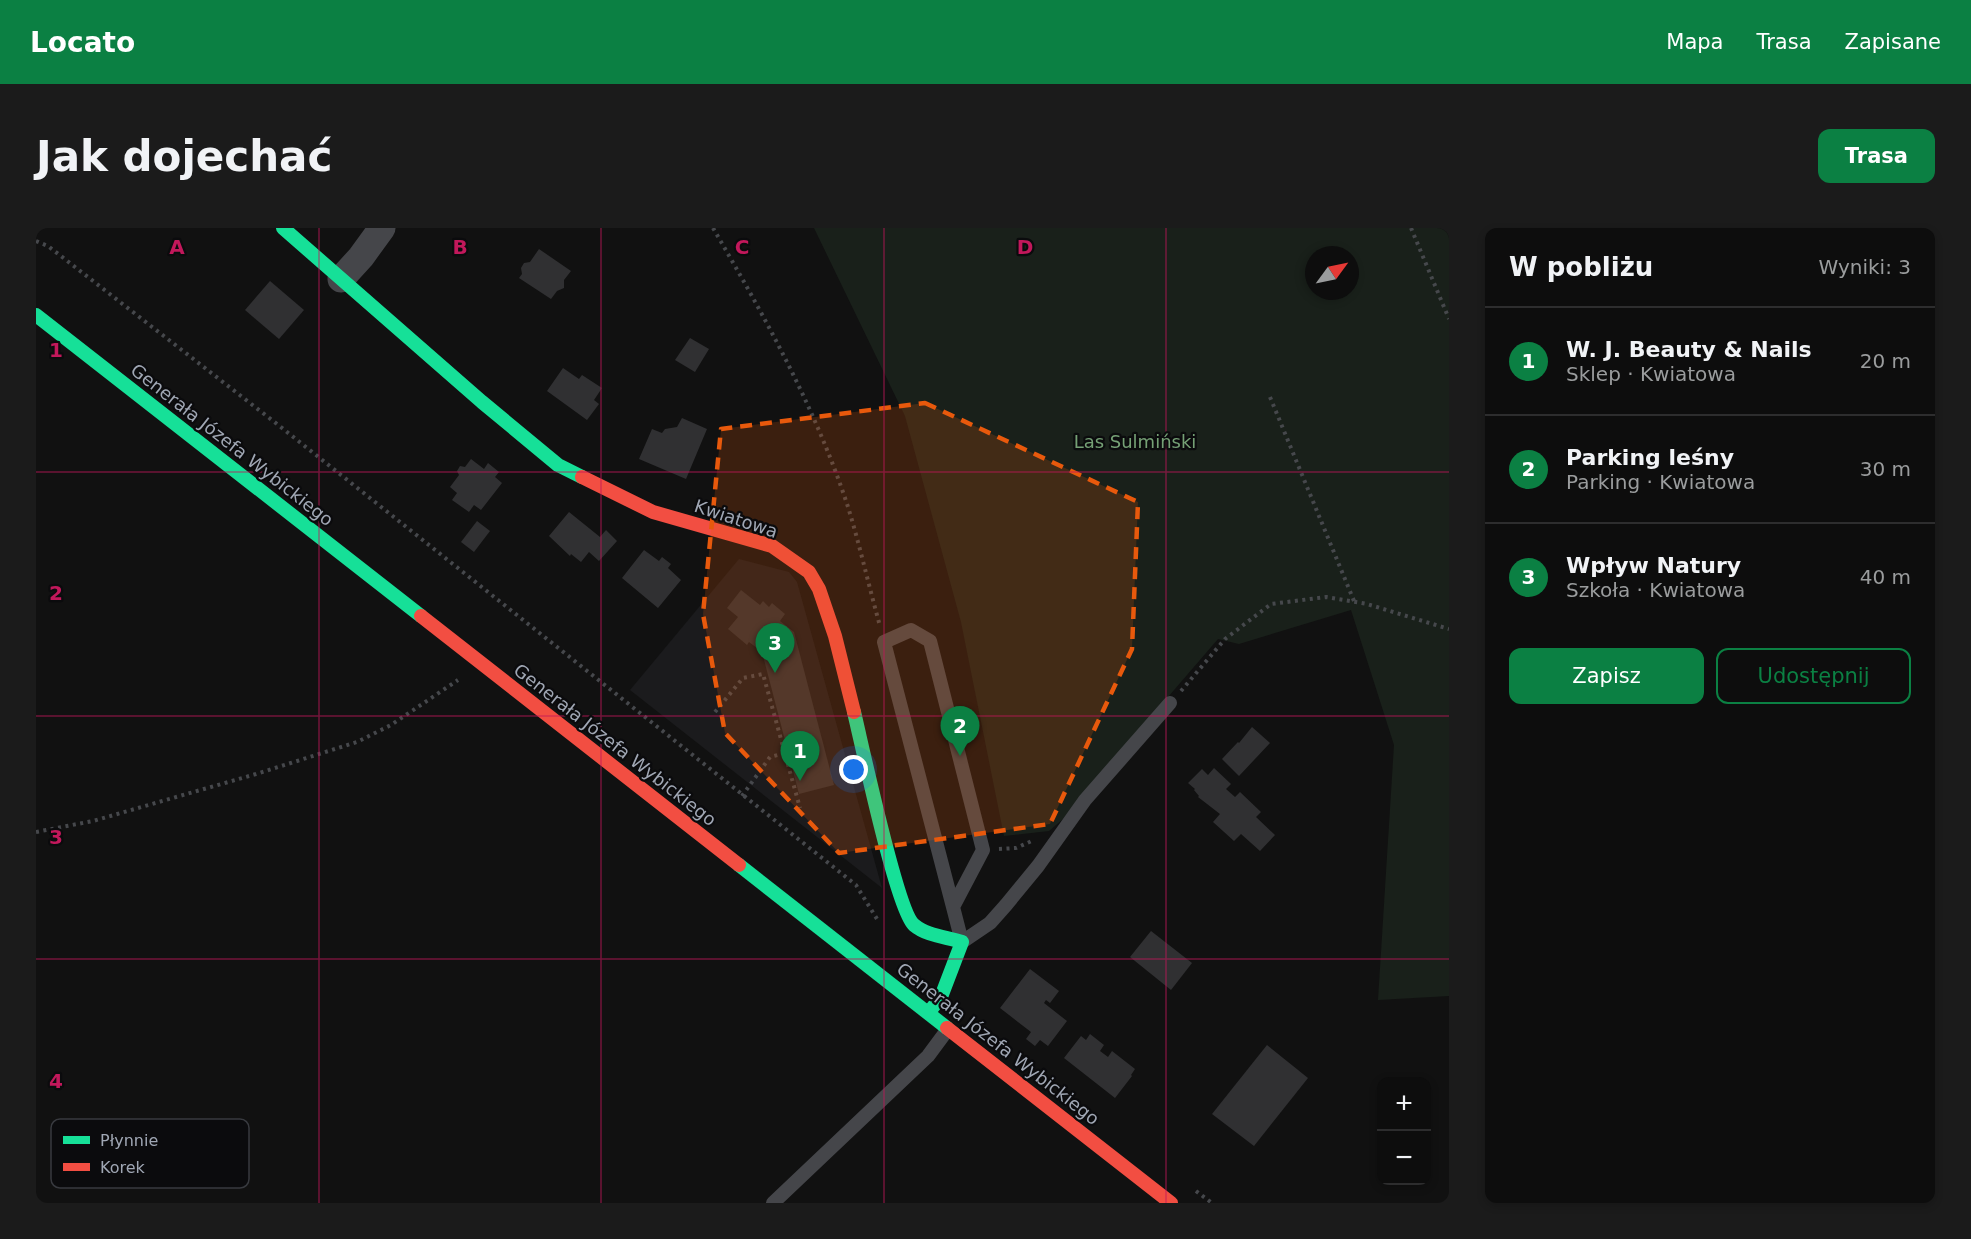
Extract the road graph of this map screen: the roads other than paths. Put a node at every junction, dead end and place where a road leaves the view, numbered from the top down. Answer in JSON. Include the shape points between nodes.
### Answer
{"nodes":[{"id":1,"x":283,"y":228,"type":"edge"},
{"id":2,"x":382,"y":228,"type":"edge"},
{"id":3,"x":341,"y":279,"type":"junction"},
{"id":4,"x":36,"y":315,"type":"edge"},
{"id":5,"x":1170,"y":703,"type":"road end"},
{"id":6,"x":953,"y":907,"type":"junction"},
{"id":7,"x":962,"y":942,"type":"junction"},
{"id":8,"x":929,"y":1012,"type":"junction"},
{"id":9,"x":948,"y":1028,"type":"junction"},
{"id":10,"x":773,"y":1203,"type":"edge"},
{"id":11,"x":1171,"y":1203,"type":"edge"}],
"edges":[{"from":1,"to":3,"type":"main road","name":"Kwiatowa"},
{"from":2,"to":3,"type":"street"},
{"from":3,"to":7,"type":"main road","name":"Kwiatowa","via":[[558,465],[653,512],[772,546],[809,572],[835,636],[905,910],[915,926]]},
{"from":4,"to":8,"type":"main road","name":"Generała Józefa Wybickiego"},
{"from":5,"to":7,"type":"lane","via":[[1085,801],[995,917]]},
{"from":6,"to":6,"type":"lane","via":[[983,850],[930,641],[911,630],[884,642]]},
{"from":6,"to":7,"type":"lane"},
{"from":7,"to":8,"type":"main road","via":[[941,997]]},
{"from":8,"to":9,"type":"main road","name":"Generała Józefa Wybickiego"},
{"from":9,"to":10,"type":"lane","via":[[928,1056]]},
{"from":9,"to":11,"type":"main road","name":"Generała Józefa Wybickiego"}]}
